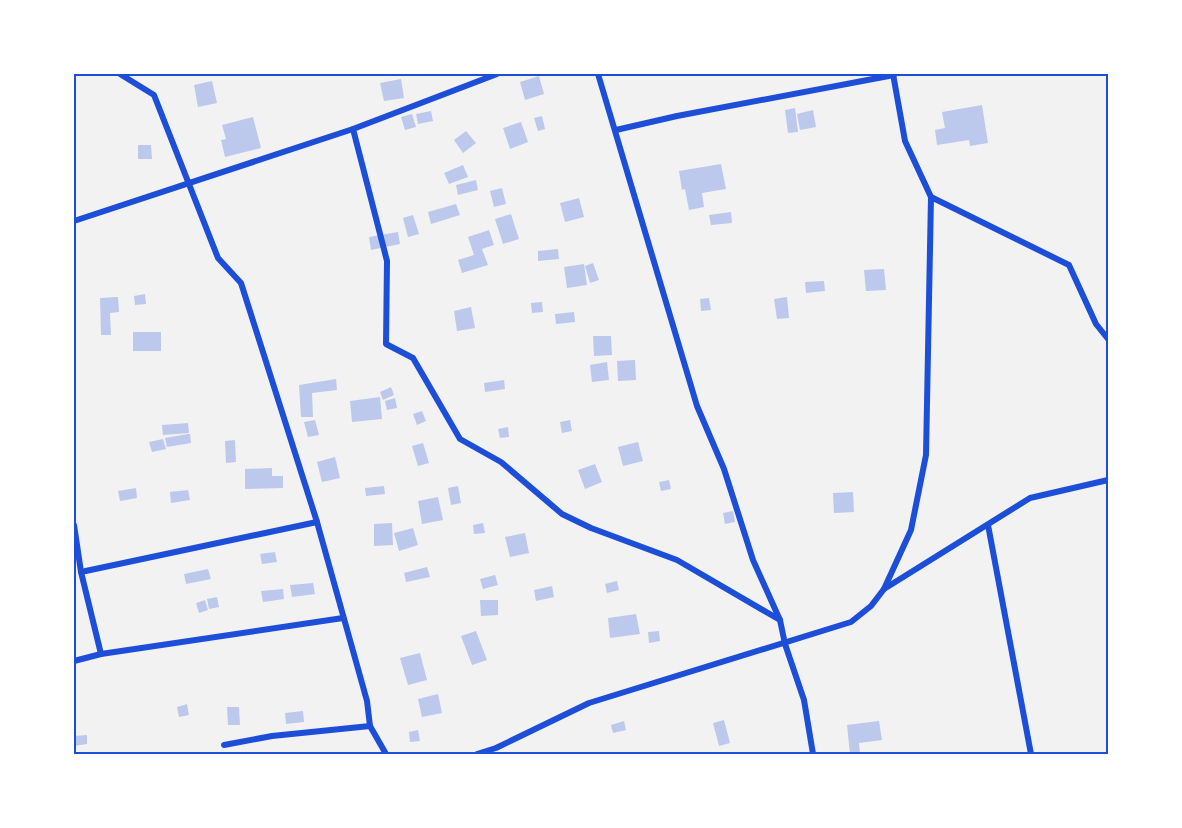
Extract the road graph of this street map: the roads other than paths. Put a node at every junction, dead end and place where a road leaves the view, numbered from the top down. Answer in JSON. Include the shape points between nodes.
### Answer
{"nodes":[{"id":1,"x":120,"y":74,"type":"edge"},
{"id":2,"x":497,"y":74,"type":"edge"},
{"id":3,"x":598,"y":74,"type":"edge"},
{"id":4,"x":893,"y":74,"type":"edge"},
{"id":5,"x":354,"y":129,"type":"junction"},
{"id":6,"x":616,"y":130,"type":"junction"},
{"id":7,"x":188,"y":184,"type":"junction"},
{"id":8,"x":931,"y":197,"type":"junction"},
{"id":9,"x":74,"y":221,"type":"edge"},
{"id":10,"x":1108,"y":339,"type":"edge"},
{"id":11,"x":1108,"y":480,"type":"edge"},
{"id":12,"x":317,"y":522,"type":"junction"},
{"id":13,"x":74,"y":525,"type":"edge"},
{"id":14,"x":988,"y":525,"type":"junction"},
{"id":15,"x":81,"y":572,"type":"junction"},
{"id":16,"x":884,"y":589,"type":"junction"},
{"id":17,"x":344,"y":618,"type":"junction"},
{"id":18,"x":780,"y":620,"type":"junction"},
{"id":19,"x":785,"y":644,"type":"junction"},
{"id":20,"x":101,"y":654,"type":"junction"},
{"id":21,"x":74,"y":661,"type":"edge"},
{"id":22,"x":370,"y":726,"type":"junction"},
{"id":23,"x":224,"y":745,"type":"dead end"},
{"id":24,"x":386,"y":754,"type":"edge"},
{"id":25,"x":477,"y":754,"type":"edge"},
{"id":26,"x":813,"y":754,"type":"edge"},
{"id":27,"x":1031,"y":754,"type":"edge"}],
"edges":[{"from":1,"to":7,"type":"street","via":[[154,95]]},
{"from":2,"to":5,"type":"street"},
{"from":3,"to":6,"type":"street"},
{"from":4,"to":6,"type":"street"},
{"from":4,"to":8,"type":"street","via":[[904,141]]},
{"from":5,"to":7,"type":"street"},
{"from":5,"to":18,"type":"street","via":[[387,261],[386,344],[414,357],[460,439],[501,462],[562,514],[677,560]]},
{"from":6,"to":18,"type":"street","via":[[697,406],[724,469],[753,560]]},
{"from":7,"to":9,"type":"street"},
{"from":7,"to":12,"type":"street","via":[[218,258],[241,283]]},
{"from":8,"to":10,"type":"street","via":[[1069,265],[1096,324]]},
{"from":8,"to":16,"type":"street","via":[[926,455],[911,530]]},
{"from":11,"to":14,"type":"street","via":[[1030,498]]},
{"from":12,"to":15,"type":"street"},
{"from":12,"to":17,"type":"street"},
{"from":13,"to":15,"type":"street"},
{"from":14,"to":16,"type":"street"},
{"from":14,"to":27,"type":"street"},
{"from":15,"to":20,"type":"street"},
{"from":16,"to":19,"type":"street","via":[[851,622]]},
{"from":17,"to":20,"type":"street"},
{"from":17,"to":22,"type":"street"},
{"from":18,"to":19,"type":"street"},
{"from":19,"to":25,"type":"street","via":[[589,703]]},
{"from":19,"to":26,"type":"street","via":[[804,700]]},
{"from":20,"to":21,"type":"street"},
{"from":22,"to":23,"type":"street"},
{"from":22,"to":24,"type":"street"}]}
